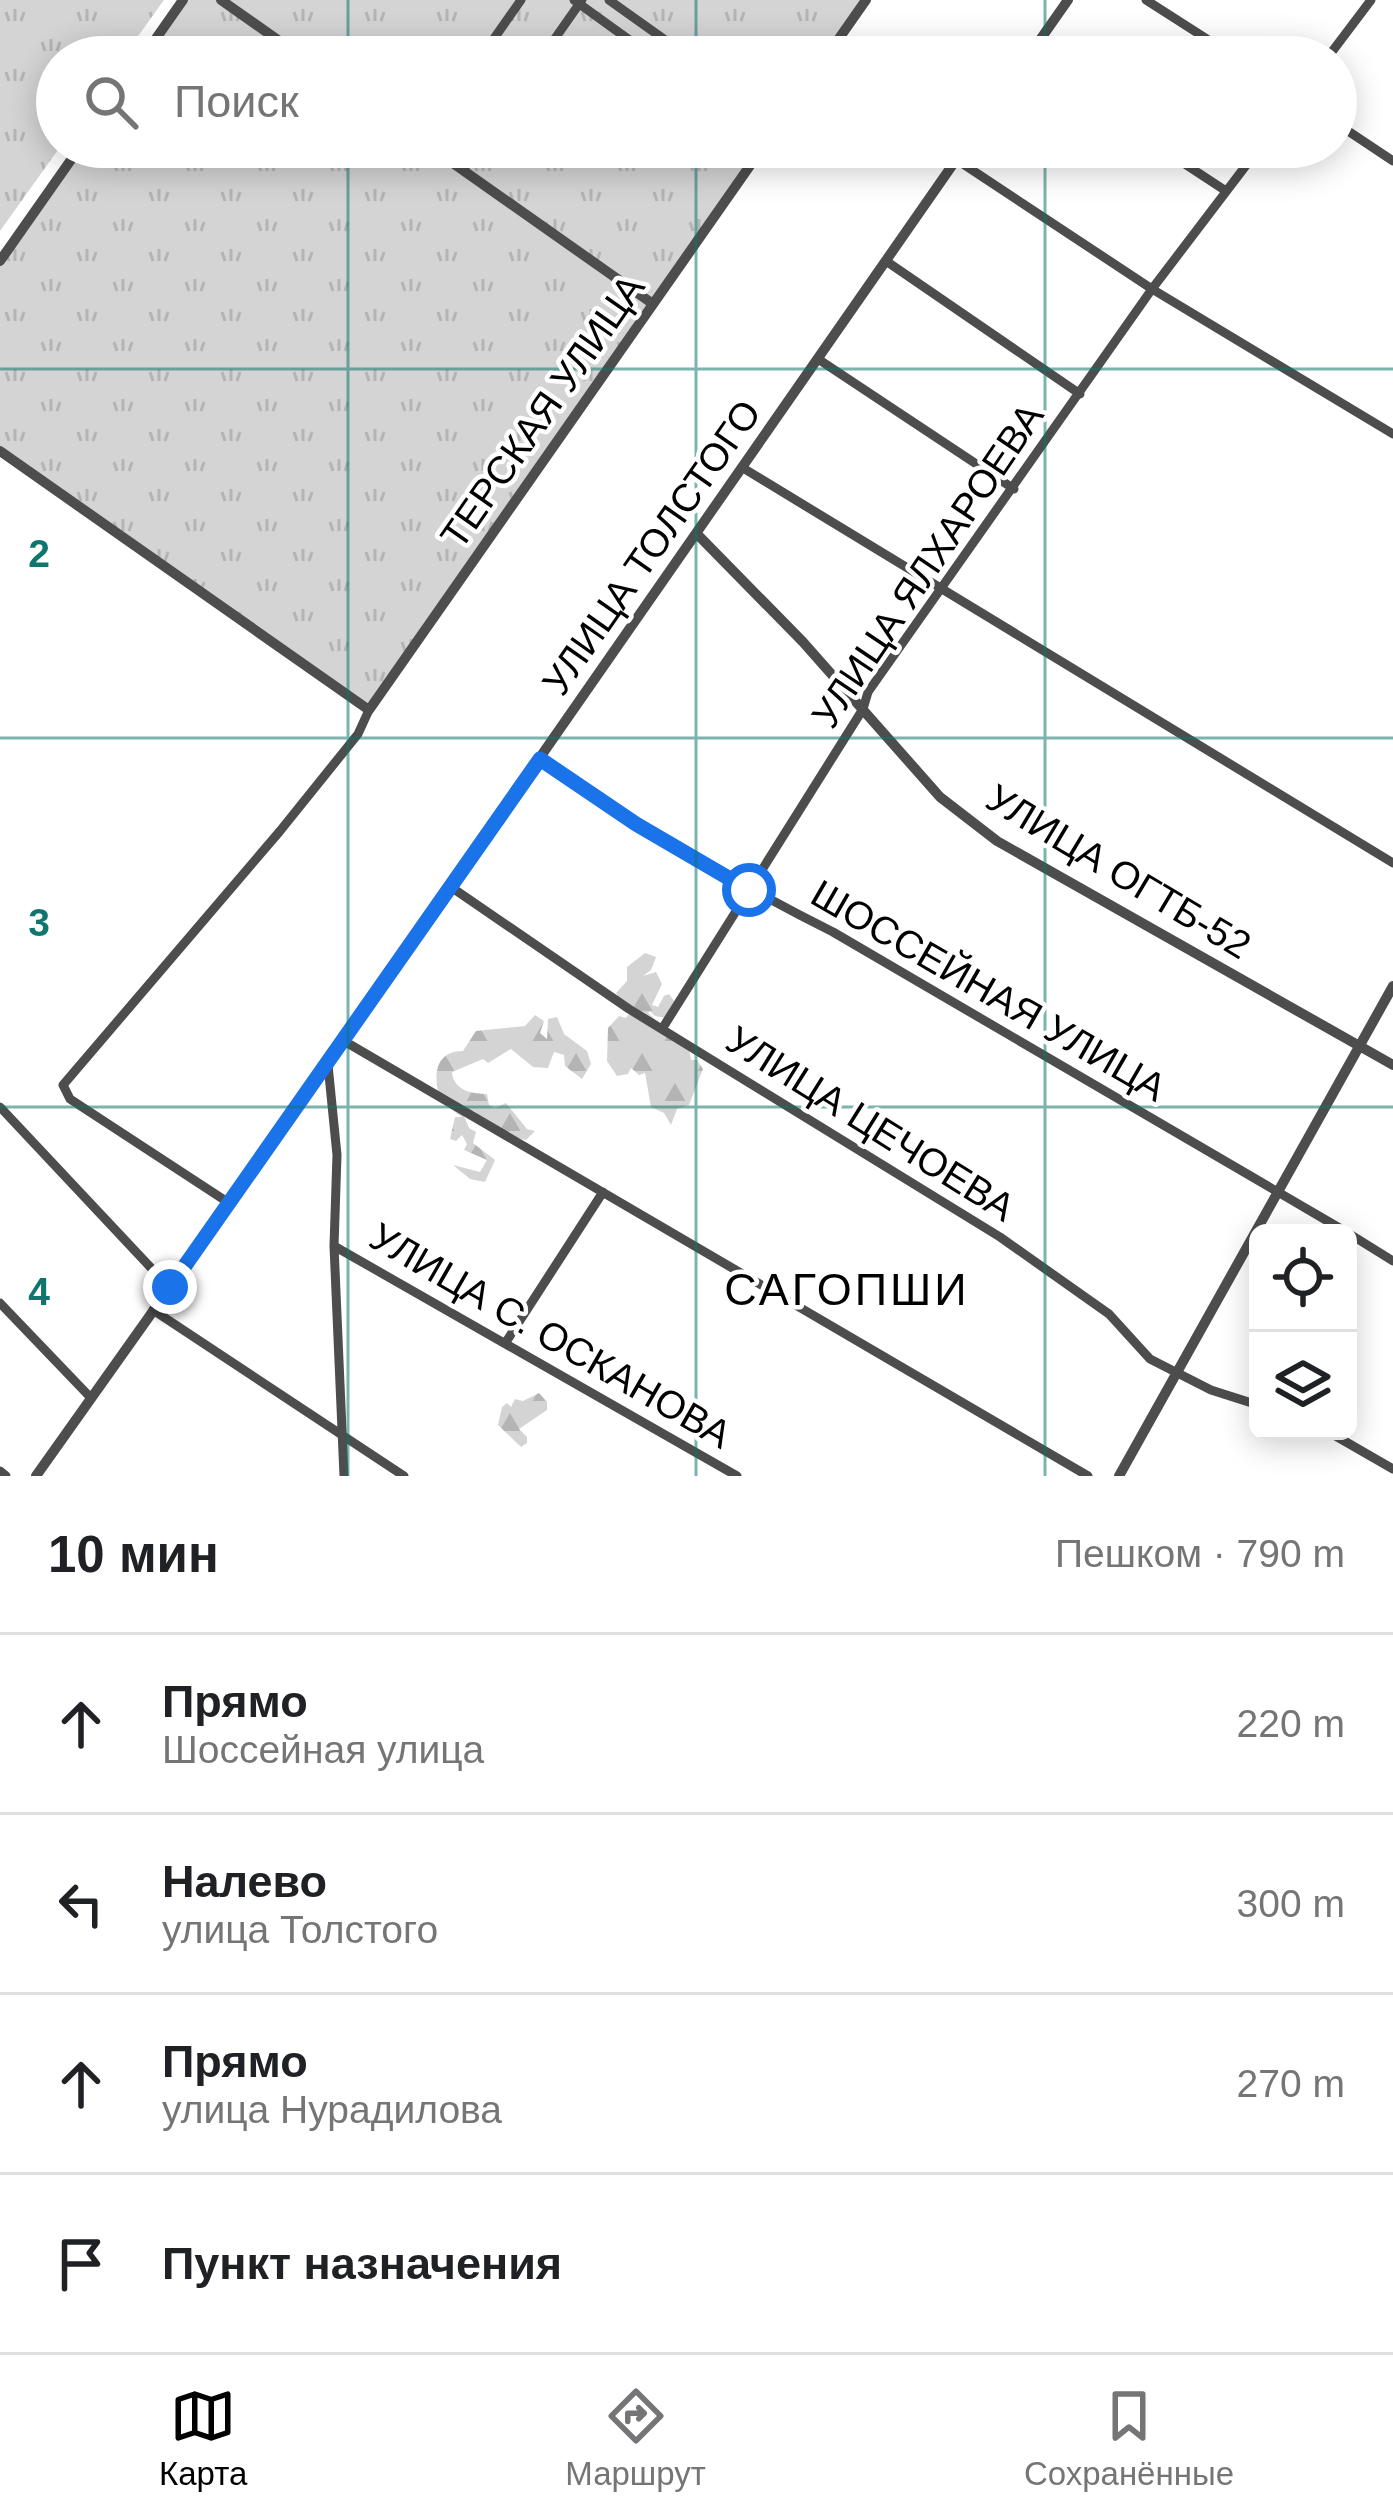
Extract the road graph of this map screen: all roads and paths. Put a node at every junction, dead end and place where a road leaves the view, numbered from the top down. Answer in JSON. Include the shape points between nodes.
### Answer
{"nodes":[{"id":1,"x":183,"y":0,"type":"edge"},
{"id":2,"x":221,"y":0,"type":"edge"},
{"id":3,"x":521,"y":0,"type":"edge"},
{"id":4,"x":609,"y":0,"type":"edge"},
{"id":5,"x":866,"y":0,"type":"edge"},
{"id":6,"x":1068,"y":0,"type":"edge"},
{"id":7,"x":1146,"y":0,"type":"edge"},
{"id":8,"x":1371,"y":0,"type":"edge"},
{"id":9,"x":578,"y":1,"type":"edge"},
{"id":10,"x":157,"y":36,"type":"edge"},
{"id":11,"x":272,"y":36,"type":"edge"},
{"id":12,"x":496,"y":36,"type":"edge"},
{"id":13,"x":556,"y":36,"type":"edge"},
{"id":14,"x":625,"y":36,"type":"edge"},
{"id":15,"x":660,"y":36,"type":"edge"},
{"id":16,"x":841,"y":36,"type":"edge"},
{"id":17,"x":1043,"y":36,"type":"edge"},
{"id":18,"x":1202,"y":36,"type":"edge"},
{"id":19,"x":1344,"y":36,"type":"edge"},
{"id":20,"x":1357,"y":137,"type":"edge"},
{"id":21,"x":1393,"y":160,"type":"edge"},
{"id":22,"x":65,"y":168,"type":"edge"},
{"id":23,"x":460,"y":168,"type":"edge"},
{"id":24,"x":748,"y":168,"type":"edge"},
{"id":25,"x":951,"y":168,"type":"edge"},
{"id":26,"x":969,"y":168,"type":"edge"},
{"id":27,"x":1191,"y":168,"type":"edge"},
{"id":28,"x":1244,"y":168,"type":"edge"},
{"id":29,"x":463,"y":170,"type":"joint"},
{"id":30,"x":1226,"y":191,"type":"junction"},
{"id":31,"x":0,"y":261,"type":"edge"},
{"id":32,"x":886,"y":261,"type":"junction"},
{"id":33,"x":1152,"y":289,"type":"junction"},
{"id":34,"x":653,"y":304,"type":"junction"},
{"id":35,"x":818,"y":359,"type":"junction"},
{"id":36,"x":1080,"y":394,"type":"junction"},
{"id":37,"x":1393,"y":434,"type":"edge"},
{"id":38,"x":0,"y":451,"type":"edge"},
{"id":39,"x":743,"y":467,"type":"junction"},
{"id":40,"x":1014,"y":489,"type":"junction"},
{"id":41,"x":697,"y":534,"type":"junction"},
{"id":42,"x":940,"y":590,"type":"junction"},
{"id":43,"x":862,"y":709,"type":"junction"},
{"id":44,"x":369,"y":710,"type":"junction"},
{"id":45,"x":540,"y":759,"type":"junction"},
{"id":46,"x":1393,"y":863,"type":"edge"},
{"id":47,"x":451,"y":887,"type":"junction"},
{"id":48,"x":749,"y":890,"type":"junction"},
{"id":49,"x":1393,"y":986,"type":"edge"},
{"id":50,"x":662,"y":1029,"type":"junction"},
{"id":51,"x":344,"y":1041,"type":"junction"},
{"id":52,"x":1360,"y":1045,"type":"junction"},
{"id":53,"x":328,"y":1065,"type":"junction"},
{"id":54,"x":1393,"y":1065,"type":"edge"},
{"id":55,"x":0,"y":1107,"type":"edge"},
{"id":56,"x":1280,"y":1191,"type":"junction"},
{"id":57,"x":603,"y":1192,"type":"junction"},
{"id":58,"x":233,"y":1198,"type":"junction"},
{"id":59,"x":1333,"y":1224,"type":"edge"},
{"id":60,"x":1357,"y":1239,"type":"edge"},
{"id":61,"x":334,"y":1246,"type":"junction"},
{"id":62,"x":1393,"y":1261,"type":"edge"},
{"id":63,"x":170,"y":1287,"type":"junction"},
{"id":64,"x":0,"y":1303,"type":"edge"},
{"id":65,"x":153,"y":1310,"type":"junction"},
{"id":66,"x":506,"y":1342,"type":"junction"},
{"id":67,"x":1177,"y":1374,"type":"junction"},
{"id":68,"x":91,"y":1398,"type":"junction"},
{"id":69,"x":1249,"y":1402,"type":"edge"},
{"id":70,"x":344,"y":1440,"type":"junction"},
{"id":71,"x":1343,"y":1440,"type":"edge"},
{"id":72,"x":1393,"y":1469,"type":"edge"},
{"id":73,"x":36,"y":1476,"type":"edge"},
{"id":74,"x":344,"y":1476,"type":"edge"},
{"id":75,"x":404,"y":1476,"type":"edge"},
{"id":76,"x":737,"y":1476,"type":"edge"},
{"id":77,"x":1088,"y":1476,"type":"edge"},
{"id":78,"x":1119,"y":1476,"type":"edge"}],
"edges":[{"from":1,"to":10,"type":"street"},
{"from":2,"to":11,"type":"street"},
{"from":3,"to":12,"type":"street"},
{"from":4,"to":15,"type":"street"},
{"from":5,"to":16,"type":"street"},
{"from":6,"to":17,"type":"street"},
{"from":7,"to":18,"type":"street"},
{"from":8,"to":19,"type":"street"},
{"from":9,"to":13,"type":"street"},
{"from":9,"to":14,"type":"street"},
{"from":20,"to":21,"type":"street"},
{"from":22,"to":31,"type":"street"},
{"from":23,"to":29,"type":"street"},
{"from":24,"to":34,"type":"street","name":"ТЕРСКАЯ УЛИЦА"},
{"from":25,"to":32,"type":"street","name":"УЛИЦА ТОЛСТОГО"},
{"from":26,"to":33,"type":"street"},
{"from":27,"to":30,"type":"street"},
{"from":28,"to":30,"type":"street","name":"УЛИЦА ЯЛХАРОЕВА"},
{"from":29,"to":34,"type":"street"},
{"from":30,"to":33,"type":"street","name":"УЛИЦА ЯЛХАРОЕВА"},
{"from":32,"to":35,"type":"street","name":"УЛИЦА ТОЛСТОГО"},
{"from":32,"to":36,"type":"street"},
{"from":33,"to":36,"type":"street","name":"УЛИЦА ЯЛХАРОЕВА"},
{"from":33,"to":37,"type":"street"},
{"from":34,"to":44,"type":"street","name":"ТЕРСКАЯ УЛИЦА"},
{"from":35,"to":39,"type":"street","name":"УЛИЦА ТОЛСТОГО"},
{"from":35,"to":40,"type":"street"},
{"from":36,"to":40,"type":"street","name":"УЛИЦА ЯЛХАРОЕВА"},
{"from":38,"to":44,"type":"street"},
{"from":39,"to":41,"type":"street","name":"УЛИЦА ТОЛСТОГО"},
{"from":39,"to":42,"type":"street"},
{"from":40,"to":42,"type":"street","name":"УЛИЦА ЯЛХАРОЕВА"},
{"from":41,"to":43,"type":"street","name":"УЛИЦА ОГТБ-52"},
{"from":41,"to":45,"type":"street","name":"УЛИЦА ТОЛСТОГО"},
{"from":42,"to":43,"type":"street","name":"УЛИЦА ЯЛХАРОЕВА"},
{"from":42,"to":46,"type":"street"},
{"from":43,"to":48,"type":"street","name":"УЛИЦА ЯЛХАРОЕВА"},
{"from":43,"to":52,"type":"street","name":"УЛИЦА ОГТБ-52","via":[[940,797],[997,842]]},
{"from":44,"to":58,"type":"street","via":[[280,831],[62,1085],[70,1099]]},
{"from":45,"to":47,"type":"street","name":"УЛИЦА ТОЛСТОГО"},
{"from":45,"to":48,"type":"street","name":"ШОССЕЙНАЯ УЛИЦА"},
{"from":47,"to":50,"type":"street","name":"УЛИЦА ЦЕЧОЕВА"},
{"from":47,"to":51,"type":"street","name":"УЛИЦА ТОЛСТОГО"},
{"from":48,"to":50,"type":"street","name":"УЛИЦА ЯЛХАРОЕВА"},
{"from":48,"to":56,"type":"street","name":"ШОССЕЙНАЯ УЛИЦА"},
{"from":49,"to":52,"type":"street"},
{"from":50,"to":67,"type":"street","name":"УЛИЦА ЦЕЧОЕВА","via":[[1000,1237]]},
{"from":51,"to":53,"type":"street"},
{"from":51,"to":57,"type":"street"},
{"from":51,"to":58,"type":"street"},
{"from":52,"to":54,"type":"street","name":"УЛИЦА ОГТБ-52"},
{"from":52,"to":56,"type":"street"},
{"from":53,"to":58,"type":"street"},
{"from":53,"to":61,"type":"street","via":[[337,1155]]},
{"from":55,"to":63,"type":"street"},
{"from":56,"to":59,"type":"street","name":"ШОССЕЙНАЯ УЛИЦА"},
{"from":56,"to":67,"type":"street"},
{"from":57,"to":66,"type":"street"},
{"from":57,"to":77,"type":"street"},
{"from":58,"to":63,"type":"street"},
{"from":60,"to":62,"type":"street","name":"ШОССЕЙНАЯ УЛИЦА"},
{"from":61,"to":66,"type":"street","name":"УЛИЦА С. ОСКАНОВА"},
{"from":61,"to":70,"type":"street"},
{"from":63,"to":65,"type":"street"},
{"from":64,"to":68,"type":"street"},
{"from":65,"to":68,"type":"street"},
{"from":65,"to":70,"type":"street"},
{"from":66,"to":76,"type":"street","name":"УЛИЦА С. ОСКАНОВА"},
{"from":67,"to":69,"type":"street","name":"УЛИЦА ЦЕЧОЕВА"},
{"from":67,"to":78,"type":"street"},
{"from":68,"to":73,"type":"street"},
{"from":70,"to":74,"type":"street"},
{"from":70,"to":75,"type":"street"},
{"from":71,"to":72,"type":"street"}]}
